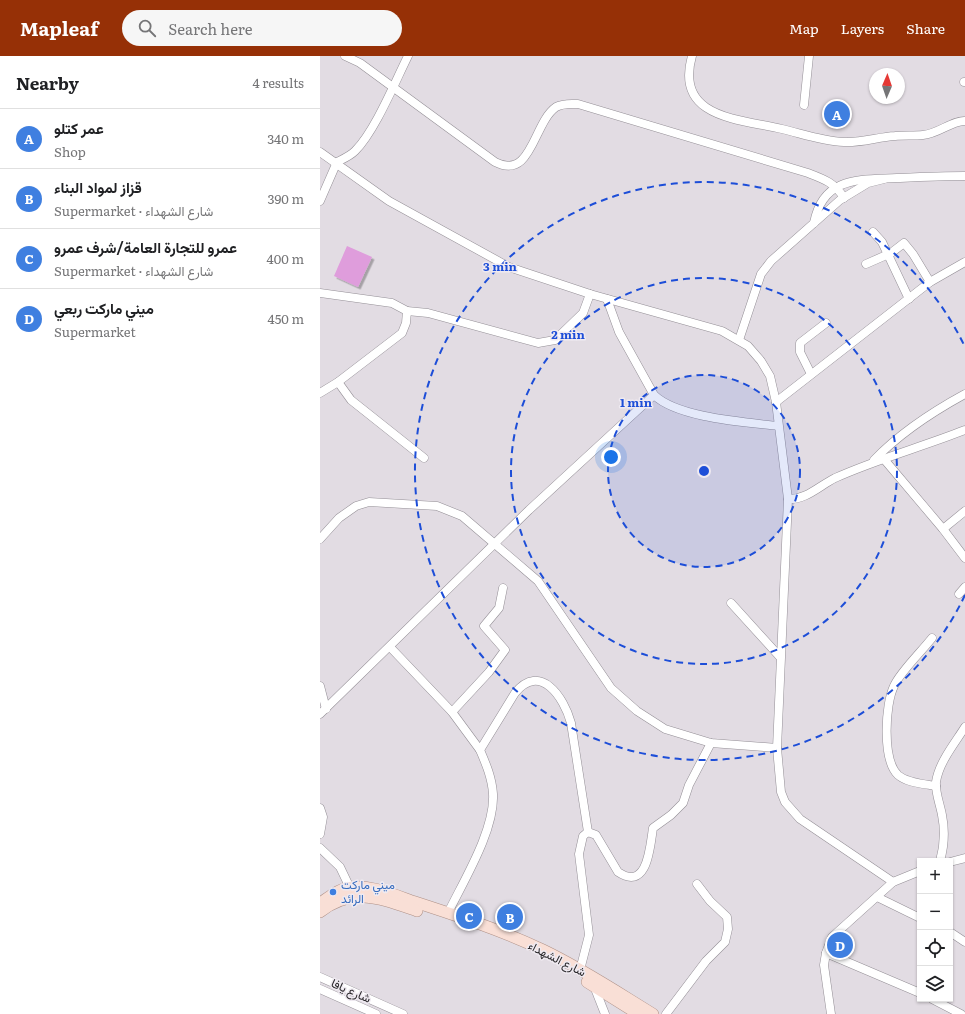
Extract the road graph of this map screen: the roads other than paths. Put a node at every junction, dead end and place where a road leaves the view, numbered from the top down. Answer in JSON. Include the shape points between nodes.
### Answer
{"nodes":[{"id":1,"x":345,"y":56,"type":"edge"},
{"id":2,"x":408,"y":56,"type":"edge"},
{"id":3,"x":692,"y":56,"type":"edge"},
{"id":4,"x":809,"y":56,"type":"edge"},
{"id":5,"x":392,"y":88,"type":"junction"},
{"id":6,"x":804,"y":105,"type":"dead end"},
{"id":7,"x":965,"y":121,"type":"edge"},
{"id":8,"x":320,"y":152,"type":"edge"},
{"id":9,"x":337,"y":162,"type":"junction"},
{"id":10,"x":965,"y":176,"type":"edge"},
{"id":11,"x":884,"y":179,"type":"junction"},
{"id":12,"x":837,"y":187,"type":"junction"},
{"id":13,"x":844,"y":198,"type":"junction"},
{"id":14,"x":320,"y":201,"type":"edge"},
{"id":15,"x":814,"y":223,"type":"junction"},
{"id":16,"x":873,"y":232,"type":"dead end"},
{"id":17,"x":888,"y":254,"type":"junction"},
{"id":18,"x":965,"y":262,"type":"edge"},
{"id":19,"x":866,"y":264,"type":"dead end"},
{"id":20,"x":930,"y":282,"type":"junction"},
{"id":21,"x":320,"y":293,"type":"edge"},
{"id":22,"x":590,"y":294,"type":"junction"},
{"id":23,"x":607,"y":299,"type":"junction"},
{"id":24,"x":910,"y":299,"type":"junction"},
{"id":25,"x":407,"y":311,"type":"junction"},
{"id":26,"x":826,"y":323,"type":"dead end"},
{"id":27,"x":739,"y":340,"type":"junction"},
{"id":28,"x":811,"y":374,"type":"junction"},
{"id":29,"x":338,"y":382,"type":"junction"},
{"id":30,"x":320,"y":393,"type":"edge"},
{"id":31,"x":965,"y":394,"type":"edge"},
{"id":32,"x":654,"y":395,"type":"junction"},
{"id":33,"x":776,"y":402,"type":"junction"},
{"id":34,"x":778,"y":426,"type":"junction"},
{"id":35,"x":965,"y":430,"type":"edge"},
{"id":36,"x":424,"y":458,"type":"dead end"},
{"id":37,"x":883,"y":458,"type":"junction"},
{"id":38,"x":872,"y":462,"type":"junction"},
{"id":39,"x":788,"y":498,"type":"junction"},
{"id":40,"x":965,"y":511,"type":"edge"},
{"id":41,"x":943,"y":530,"type":"junction"},
{"id":42,"x":320,"y":539,"type":"edge"},
{"id":43,"x":495,"y":544,"type":"junction"},
{"id":44,"x":965,"y":558,"type":"edge"},
{"id":45,"x":965,"y":587,"type":"edge"},
{"id":46,"x":503,"y":588,"type":"dead end"},
{"id":47,"x":959,"y":594,"type":"dead end"},
{"id":48,"x":731,"y":603,"type":"dead end"},
{"id":49,"x":932,"y":638,"type":"dead end"},
{"id":50,"x":390,"y":647,"type":"junction"},
{"id":51,"x":780,"y":657,"type":"junction"},
{"id":52,"x":320,"y":686,"type":"edge"},
{"id":53,"x":323,"y":712,"type":"edge"},
{"id":54,"x":452,"y":712,"type":"junction"},
{"id":55,"x":965,"y":727,"type":"edge"},
{"id":56,"x":711,"y":743,"type":"junction"},
{"id":57,"x":777,"y":748,"type":"junction"},
{"id":58,"x":480,"y":750,"type":"junction"},
{"id":59,"x":936,"y":786,"type":"junction"},
{"id":60,"x":320,"y":808,"type":"edge"},
{"id":61,"x":588,"y":832,"type":"junction"},
{"id":62,"x":320,"y":834,"type":"edge"},
{"id":63,"x":320,"y":848,"type":"edge"},
{"id":64,"x":941,"y":858,"type":"edge"},
{"id":65,"x":965,"y":858,"type":"edge"},
{"id":66,"x":953,"y":861,"type":"edge"},
{"id":67,"x":917,"y":872,"type":"edge"},
{"id":68,"x":893,"y":882,"type":"junction"},
{"id":69,"x":696,"y":884,"type":"dead end"},
{"id":70,"x":350,"y":888,"type":"junction"},
{"id":71,"x":878,"y":897,"type":"junction"},
{"id":72,"x":320,"y":903,"type":"edge"},
{"id":73,"x":320,"y":912,"type":"edge"},
{"id":74,"x":448,"y":912,"type":"junction"},
{"id":75,"x":917,"y":916,"type":"edge"},
{"id":76,"x":953,"y":934,"type":"edge"},
{"id":77,"x":965,"y":942,"type":"edge"},
{"id":78,"x":826,"y":953,"type":"junction"},
{"id":79,"x":580,"y":970,"type":"junction"},
{"id":80,"x":320,"y":978,"type":"edge"},
{"id":81,"x":592,"y":981,"type":"junction"},
{"id":82,"x":320,"y":990,"type":"edge"},
{"id":83,"x":917,"y":991,"type":"edge"},
{"id":84,"x":938,"y":1002,"type":"edge"},
{"id":85,"x":376,"y":1014,"type":"edge"},
{"id":86,"x":404,"y":1014,"type":"edge"},
{"id":87,"x":605,"y":1014,"type":"edge"},
{"id":88,"x":638,"y":1014,"type":"edge"},
{"id":89,"x":653,"y":1014,"type":"edge"},
{"id":90,"x":666,"y":1014,"type":"edge"},
{"id":91,"x":831,"y":1014,"type":"edge"},
{"id":92,"x":961,"y":1014,"type":"edge"}],
"edges":[{"from":1,"to":5,"type":"street","via":[[360,63]]},
{"from":2,"to":5,"type":"street"},
{"from":3,"to":7,"type":"street","via":[[689,78],[694,95],[713,111],[740,122],[782,128],[822,140],[844,142],[924,135],[939,131],[957,121]]},
{"from":4,"to":6,"type":"street"},
{"from":5,"to":9,"type":"street","via":[[374,124],[356,150]]},
{"from":5,"to":12,"type":"street","via":[[502,166],[517,165],[526,157],[549,114],[557,106],[578,104],[778,162],[825,179]]},
{"from":8,"to":9,"type":"street"},
{"from":9,"to":14,"type":"street"},
{"from":9,"to":22,"type":"street","via":[[389,201],[509,267]]},
{"from":10,"to":11,"type":"street"},
{"from":11,"to":12,"type":"street","via":[[866,178]]},
{"from":11,"to":13,"type":"street","via":[[868,183]]},
{"from":12,"to":13,"type":"street"},
{"from":12,"to":15,"type":"street","via":[[817,208]]},
{"from":13,"to":15,"type":"street"},
{"from":15,"to":27,"type":"street","via":[[771,261],[761,274]]},
{"from":16,"to":17,"type":"street"},
{"from":17,"to":19,"type":"street"},
{"from":17,"to":20,"type":"street","via":[[904,243]]},
{"from":17,"to":24,"type":"street"},
{"from":18,"to":20,"type":"street"},
{"from":20,"to":24,"type":"street"},
{"from":21,"to":25,"type":"street","via":[[392,303]]},
{"from":22,"to":23,"type":"street"},
{"from":22,"to":25,"type":"street","via":[[583,313],[555,340],[538,343],[428,313]]},
{"from":23,"to":27,"type":"street","via":[[722,331]]},
{"from":23,"to":32,"type":"street","via":[[619,332]]},
{"from":24,"to":28,"type":"street"},
{"from":25,"to":29,"type":"street","via":[[402,333]]},
{"from":26,"to":28,"type":"street","via":[[800,343],[800,352]]},
{"from":27,"to":33,"type":"street","via":[[761,361],[770,376]]},
{"from":28,"to":33,"type":"street"},
{"from":29,"to":30,"type":"street"},
{"from":29,"to":36,"type":"street","via":[[351,400]]},
{"from":31,"to":38,"type":"street","via":[[938,409],[890,443]]},
{"from":32,"to":34,"type":"street","via":[[662,403],[693,412],[731,421]]},
{"from":32,"to":43,"type":"street"},
{"from":33,"to":34,"type":"street"},
{"from":34,"to":39,"type":"street"},
{"from":35,"to":37,"type":"street"},
{"from":37,"to":38,"type":"street"},
{"from":37,"to":41,"type":"street"},
{"from":38,"to":39,"type":"street","via":[[833,479],[798,500]]},
{"from":39,"to":51,"type":"street"},
{"from":40,"to":41,"type":"street"},
{"from":41,"to":44,"type":"street"},
{"from":42,"to":43,"type":"street","via":[[339,518],[356,506],[369,502],[437,506],[462,516]]},
{"from":43,"to":50,"type":"street"},
{"from":43,"to":56,"type":"street","via":[[538,581],[611,688],[637,711],[665,729]]},
{"from":45,"to":47,"type":"street"},
{"from":46,"to":54,"type":"street","via":[[499,608],[484,626],[505,650],[489,672]]},
{"from":48,"to":51,"type":"street"},
{"from":49,"to":59,"type":"street","via":[[894,684],[886,716],[887,742],[897,774]]},
{"from":50,"to":53,"type":"street"},
{"from":50,"to":54,"type":"street"},
{"from":51,"to":57,"type":"street"},
{"from":52,"to":53,"type":"street"},
{"from":54,"to":58,"type":"street"},
{"from":55,"to":59,"type":"street","via":[[950,749]]},
{"from":56,"to":57,"type":"street"},
{"from":56,"to":61,"type":"street","via":[[683,803],[653,828],[648,864],[642,872],[630,877],[618,872],[596,835]]},
{"from":57,"to":68,"type":"street","via":[[781,792],[792,811]]},
{"from":58,"to":61,"type":"street","via":[[522,685],[536,681],[549,686],[563,702],[569,716]]},
{"from":58,"to":74,"type":"street","via":[[491,777],[492,812],[477,855]]},
{"from":59,"to":64,"type":"street","via":[[944,840]]},
{"from":60,"to":62,"type":"street","via":[[323,818]]},
{"from":61,"to":79,"type":"street","via":[[583,836],[579,854],[589,935]]},
{"from":63,"to":70,"type":"street","via":[[340,867]]},
{"from":65,"to":66,"type":"street"},
{"from":67,"to":68,"type":"street"},
{"from":68,"to":71,"type":"street"},
{"from":69,"to":90,"type":"street","via":[[727,917],[725,942],[706,961]]},
{"from":70,"to":72,"type":"main road","name":"شارع الشهداء"},
{"from":70,"to":74,"type":"main road","name":"شارع الشهداء","via":[[370,889]]},
{"from":71,"to":75,"type":"street"},
{"from":71,"to":78,"type":"street","via":[[832,937]]},
{"from":73,"to":81,"type":"main road","name":"شارع الشهداء","via":[[347,897],[360,896],[399,905],[507,940]]},
{"from":74,"to":79,"type":"main road","name":"شارع الشهداء","via":[[510,935]]},
{"from":76,"to":77,"type":"street"},
{"from":78,"to":83,"type":"street"},
{"from":78,"to":91,"type":"street","via":[[825,978]]},
{"from":79,"to":81,"type":"main road","name":"شارع الشهداء"},
{"from":80,"to":86,"type":"street","name":"شارع يافا"},
{"from":81,"to":87,"type":"street"},
{"from":81,"to":88,"type":"main road","name":"شارع الشهداء"},
{"from":81,"to":89,"type":"main road","name":"شارع الشهداء"},
{"from":82,"to":85,"type":"street","name":"شارع يافا"},
{"from":84,"to":92,"type":"street"}]}
